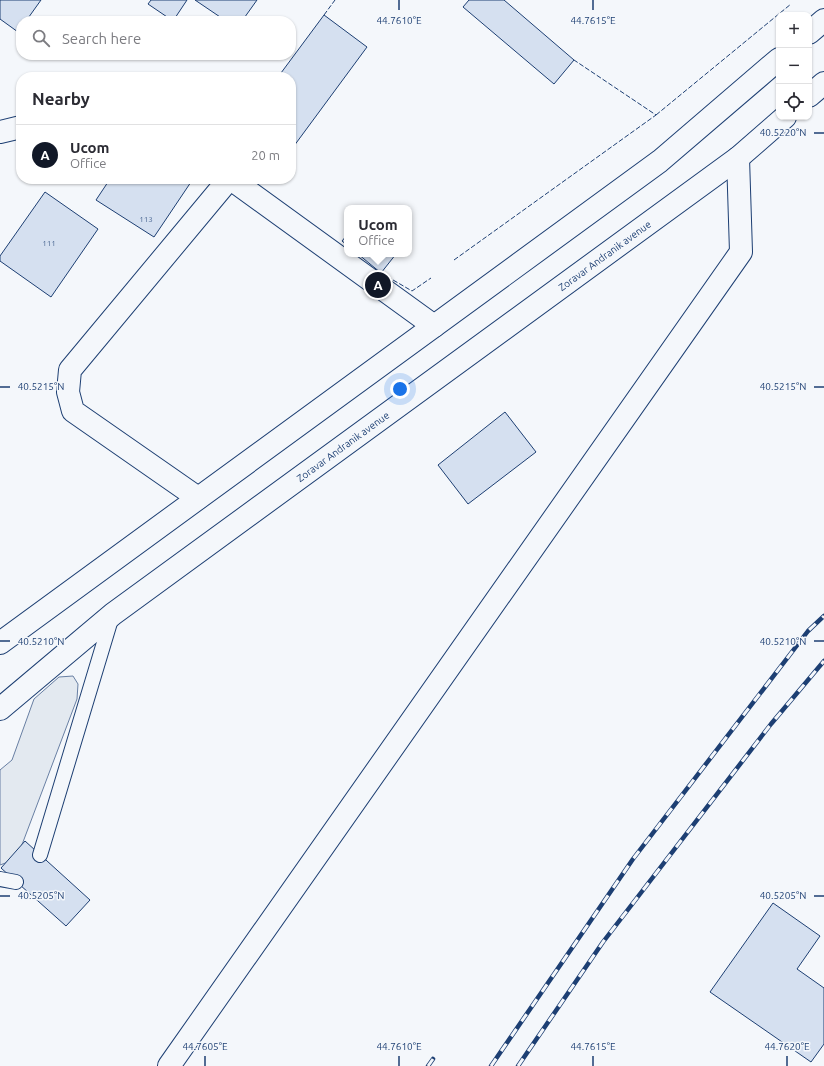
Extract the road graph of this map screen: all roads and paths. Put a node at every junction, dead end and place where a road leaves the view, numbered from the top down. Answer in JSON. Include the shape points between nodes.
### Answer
{"nodes":[{"id":1,"x":824,"y":20,"type":"edge"},
{"id":2,"x":812,"y":30,"type":"edge"},
{"id":3,"x":776,"y":62,"type":"edge"},
{"id":4,"x":824,"y":82,"type":"edge"},
{"id":5,"x":812,"y":93,"type":"edge"},
{"id":6,"x":782,"y":120,"type":"edge"},
{"id":7,"x":16,"y":128,"type":"edge"},
{"id":8,"x":0,"y":132,"type":"edge"},
{"id":9,"x":738,"y":158,"type":"junction"},
{"id":10,"x":226,"y":184,"type":"edge"},
{"id":11,"x":237,"y":184,"type":"edge"},
{"id":12,"x":434,"y":326,"type":"junction"},
{"id":13,"x":198,"y":498,"type":"junction"},
{"id":14,"x":113,"y":614,"type":"junction"},
{"id":15,"x":0,"y":643,"type":"edge"},
{"id":16,"x":0,"y":709,"type":"edge"},
{"id":17,"x":40,"y":855,"type":"dead end"},
{"id":18,"x":0,"y":879,"type":"edge"},
{"id":19,"x":16,"y":882,"type":"dead end"},
{"id":20,"x":169,"y":1066,"type":"edge"}],
"edges":[{"from":1,"to":2,"type":"main road"},
{"from":3,"to":12,"type":"main road","via":[[660,161]]},
{"from":4,"to":5,"type":"main road"},
{"from":6,"to":9,"type":"main road","name":"Zoravar Andranik avenue"},
{"from":7,"to":8,"type":"main road"},
{"from":9,"to":14,"type":"main road","name":"Zoravar Andranik avenue"},
{"from":9,"to":20,"type":"main road","via":[[741,252]]},
{"from":10,"to":13,"type":"main road","via":[[70,370],[68,392],[73,411]]},
{"from":11,"to":12,"type":"main road"},
{"from":12,"to":13,"type":"main road"},
{"from":13,"to":15,"type":"main road"},
{"from":14,"to":16,"type":"main road","name":"Zoravar Andranik avenue"},
{"from":14,"to":17,"type":"lane"},
{"from":18,"to":19,"type":"lane"}]}
